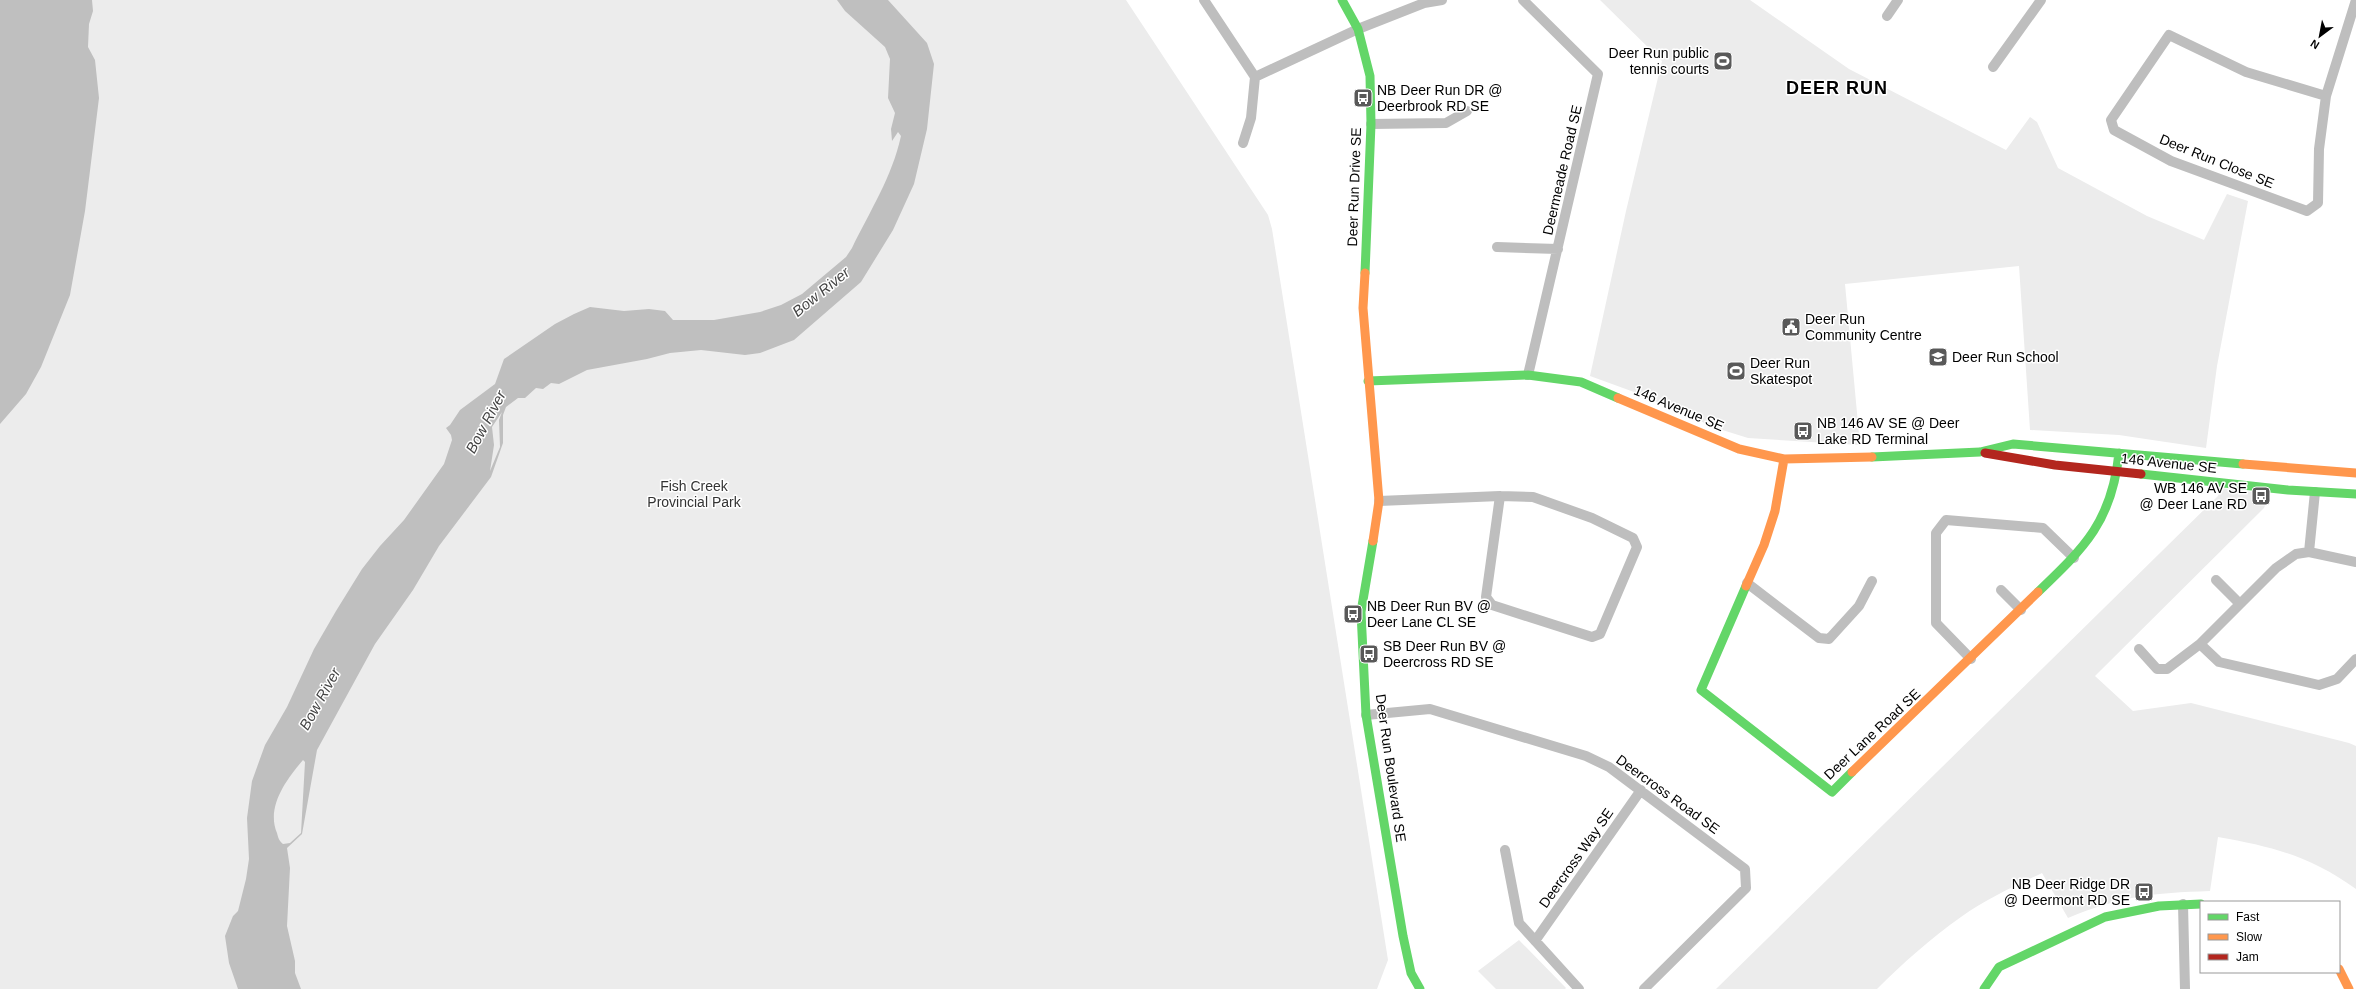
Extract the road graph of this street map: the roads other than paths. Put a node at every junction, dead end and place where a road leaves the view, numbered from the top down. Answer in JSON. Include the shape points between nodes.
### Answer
{"nodes":[{"id":1,"x":1204,"y":0,"type":"edge"},
{"id":2,"x":1342,"y":0,"type":"edge"},
{"id":3,"x":1442,"y":0,"type":"edge"},
{"id":4,"x":1524,"y":0,"type":"edge"},
{"id":5,"x":1898,"y":0,"type":"edge"},
{"id":6,"x":2040,"y":0,"type":"edge"},
{"id":7,"x":2356,"y":0,"type":"edge"},
{"id":8,"x":1887,"y":16,"type":"dead end"},
{"id":9,"x":1358,"y":29,"type":"junction"},
{"id":10,"x":1993,"y":68,"type":"dead end"},
{"id":11,"x":1255,"y":77,"type":"junction"},
{"id":12,"x":2326,"y":96,"type":"junction"},
{"id":13,"x":1467,"y":111,"type":"dead end"},
{"id":14,"x":1371,"y":124,"type":"junction"},
{"id":15,"x":1243,"y":142,"type":"dead end"},
{"id":16,"x":1497,"y":247,"type":"dead end"},
{"id":17,"x":1558,"y":249,"type":"junction"},
{"id":18,"x":1528,"y":375,"type":"junction"},
{"id":19,"x":1368,"y":381,"type":"junction"},
{"id":20,"x":1980,"y":452,"type":"junction"},
{"id":21,"x":2119,"y":453,"type":"junction"},
{"id":22,"x":1784,"y":459,"type":"junction"},
{"id":23,"x":2118,"y":472,"type":"junction"},
{"id":24,"x":2356,"y":473,"type":"edge"},
{"id":25,"x":2315,"y":492,"type":"junction"},
{"id":26,"x":2356,"y":494,"type":"edge"},
{"id":27,"x":1500,"y":496,"type":"junction"},
{"id":28,"x":1379,"y":501,"type":"junction"},
{"id":29,"x":2309,"y":552,"type":"junction"},
{"id":30,"x":2074,"y":558,"type":"junction"},
{"id":31,"x":2356,"y":562,"type":"edge"},
{"id":32,"x":2216,"y":580,"type":"dead end"},
{"id":33,"x":1872,"y":581,"type":"dead end"},
{"id":34,"x":1747,"y":583,"type":"junction"},
{"id":35,"x":2001,"y":590,"type":"dead end"},
{"id":36,"x":2240,"y":604,"type":"junction"},
{"id":37,"x":2021,"y":610,"type":"junction"},
{"id":38,"x":2200,"y":644,"type":"junction"},
{"id":39,"x":2139,"y":649,"type":"dead end"},
{"id":40,"x":1971,"y":659,"type":"junction"},
{"id":41,"x":2356,"y":659,"type":"edge"},
{"id":42,"x":1366,"y":716,"type":"junction"},
{"id":43,"x":1641,"y":790,"type":"junction"},
{"id":44,"x":1505,"y":850,"type":"dead end"},
{"id":45,"x":2183,"y":904,"type":"junction"},
{"id":46,"x":2200,"y":904,"type":"edge"},
{"id":47,"x":1535,"y":942,"type":"junction"},
{"id":48,"x":2340,"y":971,"type":"edge"},
{"id":49,"x":1420,"y":989,"type":"edge"},
{"id":50,"x":1580,"y":989,"type":"edge"},
{"id":51,"x":1644,"y":989,"type":"edge"},
{"id":52,"x":1984,"y":989,"type":"edge"},
{"id":53,"x":2185,"y":989,"type":"edge"},
{"id":54,"x":2349,"y":989,"type":"edge"}],
"edges":[{"from":1,"to":11,"type":"street"},
{"from":2,"to":9,"type":"street","name":"Deer Run Drive SE"},
{"from":3,"to":9,"type":"street","via":[[1424,3]]},
{"from":4,"to":17,"type":"street","name":"Deermeade Road SE","via":[[1598,74]]},
{"from":5,"to":8,"type":"street"},
{"from":6,"to":10,"type":"street"},
{"from":7,"to":12,"type":"street","name":"Deer Run Close SE"},
{"from":9,"to":11,"type":"street"},
{"from":9,"to":14,"type":"street","name":"Deer Run Drive SE","via":[[1370,76]]},
{"from":11,"to":15,"type":"street","via":[[1251,118]]},
{"from":12,"to":12,"type":"street","name":"Deer Run Close SE","via":[[2246,72],[2169,35],[2111,120],[2114,130],[2171,161],[2307,211],[2318,203],[2319,149]]},
{"from":13,"to":14,"type":"street","via":[[1446,123]]},
{"from":14,"to":19,"type":"street","name":"Deer Run Drive SE","via":[[1363,308]]},
{"from":16,"to":17,"type":"street"},
{"from":17,"to":18,"type":"street","name":"Deermeade Road SE"},
{"from":18,"to":19,"type":"street","name":"146 Avenue SE"},
{"from":18,"to":22,"type":"street","name":"146 Avenue SE","via":[[1581,382],[1739,449]]},
{"from":19,"to":28,"type":"street","name":"Deer Run Boulevard SE"},
{"from":20,"to":21,"type":"street","name":"146 Avenue SE","via":[[2013,444]]},
{"from":20,"to":22,"type":"street","name":"146 Avenue SE"},
{"from":20,"to":23,"type":"street","name":"146 Avenue SE"},
{"from":21,"to":23,"type":"street","name":"Deer Lane Road SE"},
{"from":21,"to":24,"type":"street","name":"146 Avenue SE"},
{"from":22,"to":34,"type":"street","name":"Deer Lane Road SE","via":[[1775,511]]},
{"from":23,"to":25,"type":"street","name":"146 Avenue SE"},
{"from":23,"to":30,"type":"street","name":"Deer Lane Road SE","via":[[2092,539]]},
{"from":25,"to":26,"type":"street","name":"146 Avenue SE"},
{"from":25,"to":29,"type":"street"},
{"from":27,"to":27,"type":"street","via":[[1533,497],[1592,518],[1633,538],[1637,547],[1600,634],[1592,637],[1492,605],[1486,597]]},
{"from":27,"to":28,"type":"street"},
{"from":28,"to":42,"type":"street","name":"Deer Run Boulevard SE","via":[[1361,612]]},
{"from":29,"to":31,"type":"street"},
{"from":29,"to":36,"type":"street","via":[[2296,554],[2276,568]]},
{"from":30,"to":37,"type":"street","name":"Deer Lane Road SE"},
{"from":30,"to":40,"type":"street","via":[[2043,528],[1946,520],[1936,533],[1936,623]]},
{"from":32,"to":36,"type":"street"},
{"from":33,"to":34,"type":"street","via":[[1859,606],[1829,639],[1819,638]]},
{"from":34,"to":40,"type":"street","name":"Deer Lane Road SE","via":[[1701,690],[1832,792]]},
{"from":35,"to":37,"type":"street"},
{"from":36,"to":38,"type":"street"},
{"from":37,"to":40,"type":"street","name":"Deer Lane Road SE"},
{"from":38,"to":39,"type":"street","via":[[2167,669],[2157,668]]},
{"from":38,"to":41,"type":"street","via":[[2219,662],[2319,685],[2337,679]]},
{"from":42,"to":43,"type":"street","name":"Deercross Road SE","via":[[1430,709],[1586,756],[1609,767]]},
{"from":42,"to":49,"type":"street","name":"Deer Run Boulevard SE","via":[[1403,936],[1411,973]]},
{"from":43,"to":47,"type":"street","name":"Deercross Way SE"},
{"from":43,"to":51,"type":"street","name":"Deercross Road SE","via":[[1745,869],[1746,888]]},
{"from":44,"to":47,"type":"street","via":[[1519,923]]},
{"from":45,"to":46,"type":"street"},
{"from":45,"to":52,"type":"street","via":[[2133,910],[2104,917],[2082,926],[1999,967]]},
{"from":45,"to":53,"type":"street"},
{"from":47,"to":50,"type":"street"},
{"from":48,"to":54,"type":"street"}]}
